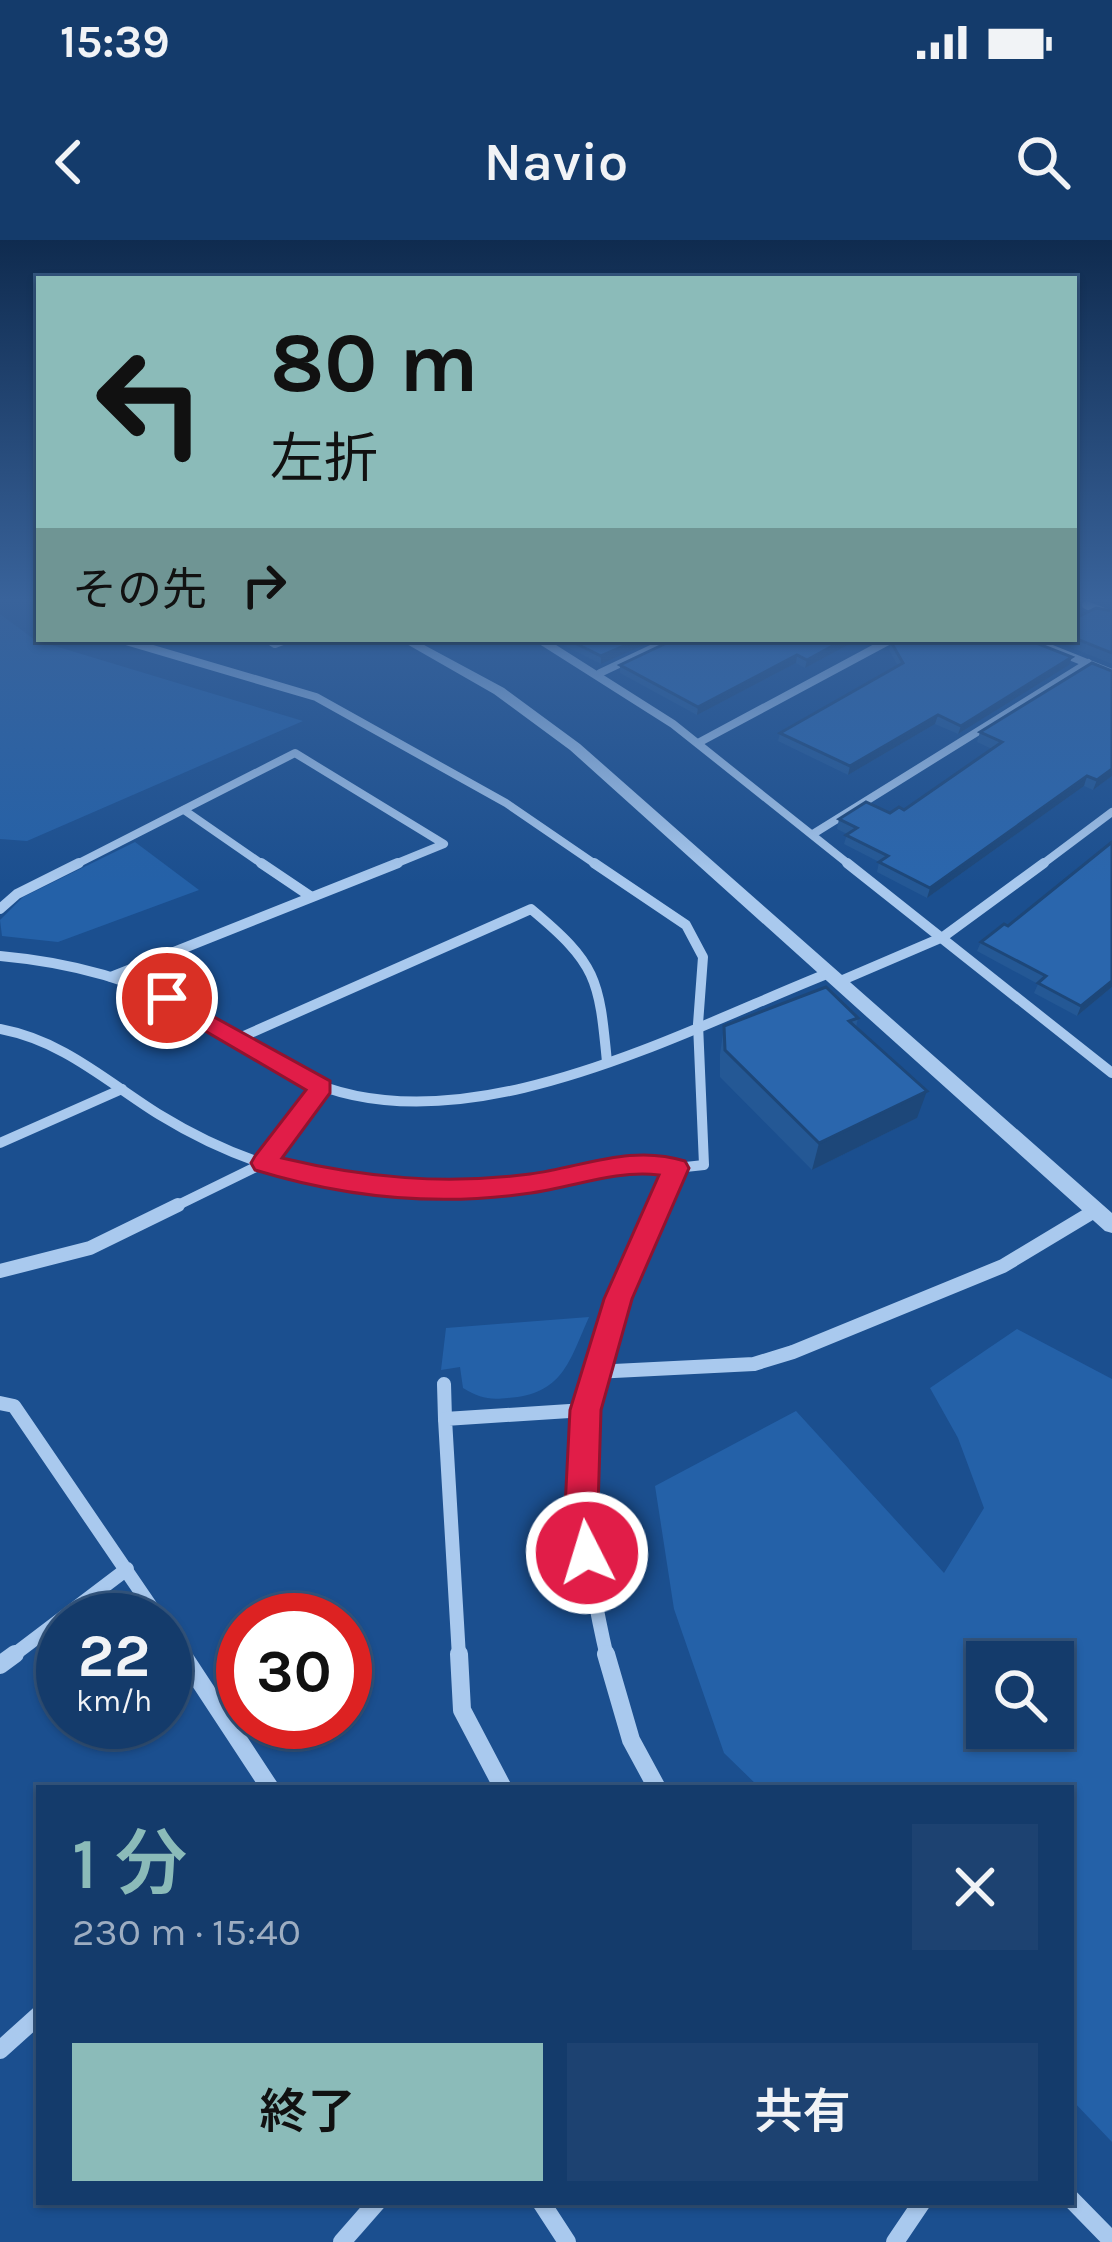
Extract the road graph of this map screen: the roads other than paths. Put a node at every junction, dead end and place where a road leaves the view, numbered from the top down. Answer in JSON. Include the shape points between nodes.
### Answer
{"nodes":[{"id":1,"x":311,"y":695,"type":"edge"},
{"id":2,"x":505,"y":695,"type":"edge"},
{"id":3,"x":631,"y":695,"type":"edge"},
{"id":4,"x":787,"y":695,"type":"edge"},
{"id":5,"x":1036,"y":695,"type":"edge"},
{"id":6,"x":698,"y":743,"type":"junction"},
{"id":7,"x":184,"y":810,"type":"junction"},
{"id":8,"x":1112,"y":812,"type":"edge"},
{"id":9,"x":813,"y":834,"type":"junction"},
{"id":10,"x":310,"y":896,"type":"junction"},
{"id":11,"x":0,"y":909,"type":"edge"},
{"id":12,"x":943,"y":937,"type":"junction"},
{"id":13,"x":0,"y":956,"type":"edge"},
{"id":14,"x":110,"y":977,"type":"junction"},
{"id":15,"x":834,"y":978,"type":"junction"},
{"id":16,"x":698,"y":1024,"type":"junction"},
{"id":17,"x":0,"y":1029,"type":"edge"},
{"id":18,"x":237,"y":1039,"type":"junction"},
{"id":19,"x":1112,"y":1050,"type":"edge"},
{"id":20,"x":607,"y":1062,"type":"junction"},
{"id":21,"x":1098,"y":1062,"type":"junction"},
{"id":22,"x":1112,"y":1073,"type":"edge"},
{"id":23,"x":321,"y":1087,"type":"junction"},
{"id":24,"x":122,"y":1089,"type":"junction"},
{"id":25,"x":0,"y":1143,"type":"edge"},
{"id":26,"x":264,"y":1163,"type":"junction"},
{"id":27,"x":676,"y":1168,"type":"junction"},
{"id":28,"x":1096,"y":1210,"type":"junction"},
{"id":29,"x":1112,"y":1225,"type":"edge"},
{"id":30,"x":0,"y":1271,"type":"edge"},
{"id":31,"x":594,"y":1372,"type":"junction"},
{"id":32,"x":444,"y":1384,"type":"dead end"},
{"id":33,"x":5,"y":1408,"type":"edge"},
{"id":34,"x":585,"y":1410,"type":"junction"},
{"id":35,"x":445,"y":1420,"type":"junction"},
{"id":36,"x":127,"y":1569,"type":"junction"},
{"id":37,"x":143,"y":1593,"type":"edge"},
{"id":38,"x":0,"y":1665,"type":"edge"},
{"id":39,"x":192,"y":1668,"type":"edge"},
{"id":40,"x":268,"y":1785,"type":"edge"},
{"id":41,"x":501,"y":1785,"type":"edge"},
{"id":42,"x":655,"y":1785,"type":"edge"},
{"id":43,"x":36,"y":2017,"type":"edge"},
{"id":44,"x":0,"y":2050,"type":"edge"},
{"id":45,"x":1074,"y":2203,"type":"edge"},
{"id":46,"x":374,"y":2205,"type":"edge"},
{"id":47,"x":543,"y":2205,"type":"edge"},
{"id":48,"x":920,"y":2205,"type":"edge"},
{"id":49,"x":1112,"y":2241,"type":"edge"},
{"id":50,"x":342,"y":2242,"type":"edge"},
{"id":51,"x":567,"y":2242,"type":"edge"},
{"id":52,"x":895,"y":2242,"type":"edge"}],
"edges":[{"from":1,"to":16,"type":"street","via":[[506,803],[686,926],[703,957]]},
{"from":2,"to":15,"type":"street","via":[[575,746]]},
{"from":3,"to":6,"type":"street"},
{"from":4,"to":6,"type":"street"},
{"from":5,"to":9,"type":"street"},
{"from":6,"to":9,"type":"street"},
{"from":7,"to":10,"type":"street"},
{"from":7,"to":10,"type":"street","via":[[295,753],[444,844]]},
{"from":7,"to":11,"type":"street"},
{"from":8,"to":12,"type":"street"},
{"from":9,"to":12,"type":"street"},
{"from":10,"to":14,"type":"street"},
{"from":12,"to":15,"type":"street"},
{"from":12,"to":21,"type":"street"},
{"from":13,"to":14,"type":"street"},
{"from":14,"to":18,"type":"street","via":[[167,998]]},
{"from":15,"to":16,"type":"street"},
{"from":15,"to":28,"type":"street"},
{"from":16,"to":20,"type":"street"},
{"from":16,"to":27,"type":"street","via":[[704,1165]]},
{"from":17,"to":24,"type":"street","via":[[70,1052]]},
{"from":18,"to":20,"type":"street","via":[[531,909],[592,964]]},
{"from":18,"to":23,"type":"street"},
{"from":19,"to":21,"type":"street"},
{"from":20,"to":23,"type":"street","via":[[520,1091],[436,1102]]},
{"from":21,"to":22,"type":"street"},
{"from":23,"to":26,"type":"street"},
{"from":24,"to":25,"type":"street"},
{"from":24,"to":26,"type":"street","via":[[212,1143]]},
{"from":26,"to":27,"type":"street","via":[[347,1184],[434,1192],[533,1183],[629,1162]]},
{"from":26,"to":30,"type":"street","via":[[90,1248]]},
{"from":27,"to":31,"type":"street"},
{"from":28,"to":29,"type":"street"},
{"from":28,"to":31,"type":"street","via":[[1003,1266],[793,1352],[754,1364]]},
{"from":31,"to":34,"type":"street"},
{"from":32,"to":35,"type":"street"},
{"from":33,"to":36,"type":"street"},
{"from":34,"to":35,"type":"street"},
{"from":34,"to":42,"type":"street","via":[[581,1508],[592,1598],[622,1721]]},
{"from":35,"to":41,"type":"street","via":[[462,1710]]},
{"from":36,"to":37,"type":"street"},
{"from":36,"to":38,"type":"street"},
{"from":39,"to":40,"type":"street"},
{"from":43,"to":44,"type":"street"},
{"from":45,"to":49,"type":"street"},
{"from":46,"to":50,"type":"street"},
{"from":47,"to":51,"type":"street"},
{"from":48,"to":52,"type":"street"}]}
